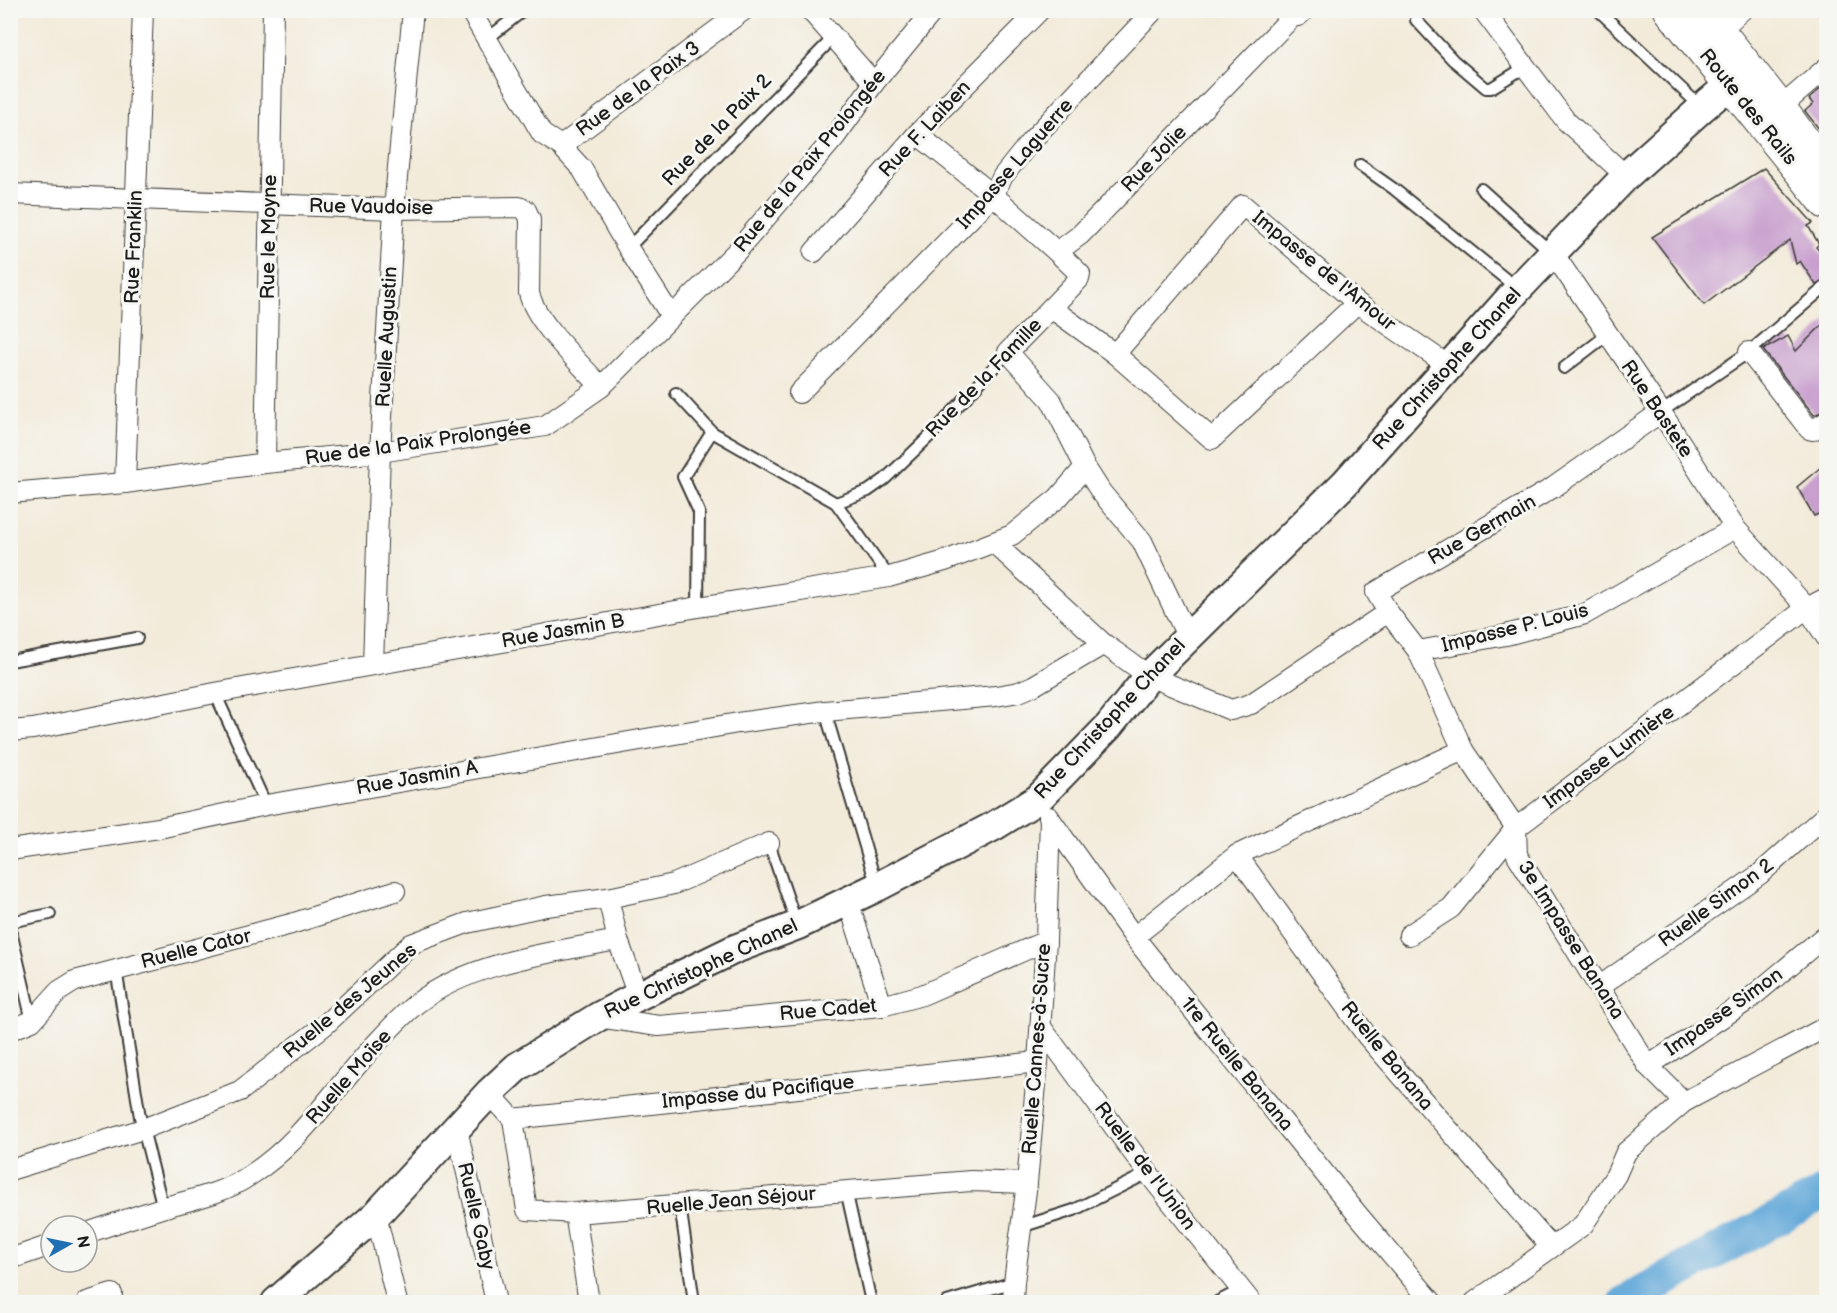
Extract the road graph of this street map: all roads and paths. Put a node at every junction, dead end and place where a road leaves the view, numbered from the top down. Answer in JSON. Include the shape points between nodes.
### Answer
{"nodes":[{"id":1,"x":142,"y":10,"type":"edge"},
{"id":2,"x":273,"y":10,"type":"edge"},
{"id":3,"x":413,"y":10,"type":"edge"},
{"id":4,"x":470,"y":10,"type":"edge"},
{"id":5,"x":524,"y":10,"type":"edge"},
{"id":6,"x":744,"y":10,"type":"edge"},
{"id":7,"x":810,"y":10,"type":"edge"},
{"id":8,"x":934,"y":10,"type":"edge"},
{"id":9,"x":1041,"y":10,"type":"edge"},
{"id":10,"x":1154,"y":10,"type":"edge"},
{"id":11,"x":1483,"y":10,"type":"edge"},
{"id":12,"x":1598,"y":10,"type":"edge"},
{"id":13,"x":1670,"y":10,"type":"edge"},
{"id":14,"x":1294,"y":13,"type":"edge"},
{"id":15,"x":1721,"y":17,"type":"edge"},
{"id":16,"x":1416,"y":20,"type":"dead end"},
{"id":17,"x":833,"y":38,"type":"junction"},
{"id":18,"x":487,"y":39,"type":"junction"},
{"id":19,"x":1527,"y":66,"type":"junction"},
{"id":20,"x":1827,"y":68,"type":"edge"},
{"id":21,"x":1740,"y":76,"type":"junction"},
{"id":22,"x":874,"y":82,"type":"junction"},
{"id":23,"x":1702,"y":108,"type":"junction"},
{"id":24,"x":1780,"y":108,"type":"junction"},
{"id":25,"x":917,"y":134,"type":"junction"},
{"id":26,"x":561,"y":146,"type":"junction"},
{"id":27,"x":1360,"y":165,"type":"dead end"},
{"id":28,"x":1827,"y":170,"type":"edge"},
{"id":29,"x":1626,"y":176,"type":"junction"},
{"id":30,"x":1481,"y":189,"type":"dead end"},
{"id":31,"x":10,"y":194,"type":"edge"},
{"id":32,"x":993,"y":195,"type":"junction"},
{"id":33,"x":135,"y":198,"type":"junction"},
{"id":34,"x":1827,"y":203,"type":"edge"},
{"id":35,"x":269,"y":204,"type":"junction"},
{"id":36,"x":394,"y":209,"type":"junction"},
{"id":37,"x":628,"y":248,"type":"junction"},
{"id":38,"x":814,"y":252,"type":"dead end"},
{"id":39,"x":1057,"y":252,"type":"junction"},
{"id":40,"x":1553,"y":253,"type":"junction"},
{"id":41,"x":1827,"y":286,"type":"edge"},
{"id":42,"x":1518,"y":289,"type":"junction"},
{"id":43,"x":1357,"y":303,"type":"junction"},
{"id":44,"x":1051,"y":308,"type":"junction"},
{"id":45,"x":670,"y":316,"type":"junction"},
{"id":46,"x":1607,"y":334,"type":"junction"},
{"id":47,"x":1008,"y":352,"type":"junction"},
{"id":48,"x":1749,"y":352,"type":"junction"},
{"id":49,"x":1115,"y":354,"type":"junction"},
{"id":50,"x":1449,"y":366,"type":"junction"},
{"id":51,"x":1564,"y":368,"type":"dead end"},
{"id":52,"x":601,"y":387,"type":"junction"},
{"id":53,"x":676,"y":393,"type":"dead end"},
{"id":54,"x":799,"y":393,"type":"dead end"},
{"id":55,"x":1660,"y":412,"type":"junction"},
{"id":56,"x":1827,"y":422,"type":"edge"},
{"id":57,"x":712,"y":432,"type":"junction"},
{"id":58,"x":380,"y":452,"type":"junction"},
{"id":59,"x":265,"y":463,"type":"junction"},
{"id":60,"x":1085,"y":466,"type":"junction"},
{"id":61,"x":125,"y":483,"type":"junction"},
{"id":62,"x":10,"y":493,"type":"edge"},
{"id":63,"x":836,"y":503,"type":"junction"},
{"id":64,"x":1735,"y":528,"type":"junction"},
{"id":65,"x":994,"y":543,"type":"junction"},
{"id":66,"x":889,"y":577,"type":"junction"},
{"id":67,"x":1827,"y":598,"type":"edge"},
{"id":68,"x":698,"y":607,"type":"junction"},
{"id":69,"x":1807,"y":608,"type":"junction"},
{"id":70,"x":1388,"y":612,"type":"junction"},
{"id":71,"x":1188,"y":636,"type":"junction"},
{"id":72,"x":1827,"y":637,"type":"edge"},
{"id":73,"x":137,"y":638,"type":"dead end"},
{"id":74,"x":1104,"y":644,"type":"junction"},
{"id":75,"x":1418,"y":651,"type":"junction"},
{"id":76,"x":10,"y":661,"type":"edge"},
{"id":77,"x":373,"y":665,"type":"junction"},
{"id":78,"x":1149,"y":676,"type":"junction"},
{"id":79,"x":215,"y":693,"type":"junction"},
{"id":80,"x":825,"y":711,"type":"junction"},
{"id":81,"x":10,"y":731,"type":"edge"},
{"id":82,"x":1464,"y":750,"type":"junction"},
{"id":83,"x":266,"y":805,"type":"junction"},
{"id":84,"x":1044,"y":809,"type":"junction"},
{"id":85,"x":1827,"y":815,"type":"edge"},
{"id":86,"x":1516,"y":828,"type":"junction"},
{"id":87,"x":769,"y":843,"type":"joint"},
{"id":88,"x":10,"y":850,"type":"edge"},
{"id":89,"x":1237,"y":855,"type":"junction"},
{"id":90,"x":877,"y":887,"type":"junction"},
{"id":91,"x":395,"y":891,"type":"dead end"},
{"id":92,"x":608,"y":898,"type":"junction"},
{"id":93,"x":848,"y":901,"type":"junction"},
{"id":94,"x":50,"y":914,"type":"dead end"},
{"id":95,"x":10,"y":922,"type":"edge"},
{"id":96,"x":798,"y":925,"type":"junction"},
{"id":97,"x":10,"y":927,"type":"edge"},
{"id":98,"x":1409,"y":935,"type":"dead end"},
{"id":99,"x":1827,"y":935,"type":"edge"},
{"id":100,"x":1134,"y":937,"type":"junction"},
{"id":101,"x":618,"y":940,"type":"junction"},
{"id":102,"x":1046,"y":940,"type":"junction"},
{"id":103,"x":116,"y":969,"type":"junction"},
{"id":104,"x":1600,"y":986,"type":"junction"},
{"id":105,"x":638,"y":996,"type":"junction"},
{"id":106,"x":882,"y":1006,"type":"junction"},
{"id":107,"x":598,"y":1017,"type":"junction"},
{"id":108,"x":32,"y":1021,"type":"junction"},
{"id":109,"x":1827,"y":1027,"type":"edge"},
{"id":110,"x":1041,"y":1028,"type":"junction"},
{"id":111,"x":10,"y":1030,"type":"edge"},
{"id":112,"x":1038,"y":1062,"type":"junction"},
{"id":113,"x":1648,"y":1066,"type":"junction"},
{"id":114,"x":489,"y":1093,"type":"junction"},
{"id":115,"x":1684,"y":1102,"type":"junction"},
{"id":116,"x":513,"y":1119,"type":"junction"},
{"id":117,"x":143,"y":1129,"type":"junction"},
{"id":118,"x":457,"y":1129,"type":"junction"},
{"id":119,"x":10,"y":1170,"type":"edge"},
{"id":120,"x":1148,"y":1173,"type":"junction"},
{"id":121,"x":1027,"y":1183,"type":"junction"},
{"id":122,"x":846,"y":1190,"type":"junction"},
{"id":123,"x":680,"y":1205,"type":"junction"},
{"id":124,"x":163,"y":1208,"type":"junction"},
{"id":125,"x":575,"y":1213,"type":"junction"},
{"id":126,"x":376,"y":1215,"type":"junction"},
{"id":127,"x":1021,"y":1227,"type":"junction"},
{"id":128,"x":99,"y":1229,"type":"edge"},
{"id":129,"x":1551,"y":1246,"type":"junction"},
{"id":130,"x":39,"y":1249,"type":"edge"},
{"id":131,"x":10,"y":1259,"type":"edge"},
{"id":132,"x":1014,"y":1282,"type":"junction"},
{"id":133,"x":112,"y":1294,"type":"dead end"},
{"id":134,"x":1246,"y":1296,"type":"edge"},
{"id":135,"x":87,"y":1302,"type":"edge"},
{"id":136,"x":276,"y":1302,"type":"edge"},
{"id":137,"x":397,"y":1302,"type":"edge"},
{"id":138,"x":496,"y":1302,"type":"edge"},
{"id":139,"x":589,"y":1302,"type":"edge"},
{"id":140,"x":694,"y":1302,"type":"edge"},
{"id":141,"x":871,"y":1302,"type":"edge"},
{"id":142,"x":947,"y":1302,"type":"edge"},
{"id":143,"x":1013,"y":1302,"type":"edge"},
{"id":144,"x":1217,"y":1302,"type":"edge"},
{"id":145,"x":1432,"y":1302,"type":"edge"},
{"id":146,"x":1475,"y":1302,"type":"edge"}],
"edges":[{"from":1,"to":33,"type":"street","name":"Rue Franklin"},
{"from":2,"to":35,"type":"street","name":"Rue le Moyne"},
{"from":3,"to":36,"type":"street","name":"Ruelle Augustin"},
{"from":4,"to":18,"type":"street"},
{"from":5,"to":18,"type":"lane"},
{"from":6,"to":26,"type":"street","name":"Rue de la Paix 3"},
{"from":7,"to":17,"type":"street"},
{"from":8,"to":22,"type":"street","name":"Rue de la Paix Prolongée"},
{"from":9,"to":25,"type":"street","name":"Rue F. Laiben"},
{"from":10,"to":32,"type":"street","name":"Impasse Laguerre","via":[[1030,141]]},
{"from":11,"to":19,"type":"street"},
{"from":12,"to":23,"type":"lane"},
{"from":13,"to":21,"type":"main road","name":"Route des Rails"},
{"from":14,"to":39,"type":"street","name":"Rue Jolie","via":[[1080,235]]},
{"from":15,"to":21,"type":"main road","name":"Route des Rails"},
{"from":16,"to":19,"type":"lane","via":[[1486,88]]},
{"from":17,"to":22,"type":"street"},
{"from":17,"to":37,"type":"lane","name":"Rue de la Paix 2"},
{"from":18,"to":26,"type":"street","via":[[542,134]]},
{"from":19,"to":29,"type":"street","via":[[1566,121]]},
{"from":20,"to":24,"type":"street"},
{"from":21,"to":23,"type":"street","name":"Rue Christophe Chanel"},
{"from":21,"to":24,"type":"main road","name":"Route des Rails"},
{"from":21,"to":34,"type":"main road","name":"Route des Rails"},
{"from":22,"to":45,"type":"street","name":"Rue de la Paix Prolongée","via":[[835,137],[737,251]]},
{"from":23,"to":29,"type":"street","name":"Rue Christophe Chanel"},
{"from":24,"to":28,"type":"main road","name":"Route des Rails"},
{"from":25,"to":32,"type":"street"},
{"from":25,"to":38,"type":"street","name":"Rue F. Laiben"},
{"from":26,"to":37,"type":"street","via":[[582,169]]},
{"from":27,"to":42,"type":"lane"},
{"from":29,"to":40,"type":"street","name":"Rue Christophe Chanel"},
{"from":30,"to":40,"type":"lane","name":"Rue Bastete"},
{"from":31,"to":33,"type":"street","name":"Rue Vaudoise"},
{"from":32,"to":39,"type":"street"},
{"from":32,"to":54,"type":"street","name":"Impasse Laguerre"},
{"from":33,"to":35,"type":"street","name":"Rue Vaudoise"},
{"from":33,"to":61,"type":"street","name":"Rue Franklin"},
{"from":35,"to":36,"type":"street","name":"Rue Vaudoise"},
{"from":35,"to":59,"type":"street","name":"Rue le Moyne"},
{"from":36,"to":52,"type":"street","name":"Rue Vaudoise","via":[[526,210],[530,219],[531,303]]},
{"from":36,"to":58,"type":"street","name":"Ruelle Augustin"},
{"from":37,"to":45,"type":"street"},
{"from":39,"to":44,"type":"street","via":[[1080,274]]},
{"from":40,"to":42,"type":"street","name":"Rue Christophe Chanel"},
{"from":40,"to":46,"type":"street","name":"Rue Bastete"},
{"from":41,"to":48,"type":"lane","name":"Rue Germain"},
{"from":42,"to":50,"type":"street","name":"Rue Christophe Chanel"},
{"from":43,"to":49,"type":"street","name":"Rue de la Famille","via":[[1212,439]]},
{"from":43,"to":49,"type":"street","name":"Impasse de l'Amour","via":[[1243,205]]},
{"from":43,"to":50,"type":"street","name":"Impasse de l'Amour"},
{"from":44,"to":47,"type":"street","name":"Rue de la Famille"},
{"from":44,"to":49,"type":"street","name":"Rue de la Famille"},
{"from":45,"to":52,"type":"street","name":"Rue de la Paix Prolongée"},
{"from":46,"to":51,"type":"lane"},
{"from":46,"to":55,"type":"street","name":"Rue Bastete"},
{"from":47,"to":60,"type":"street","via":[[1051,400]]},
{"from":47,"to":63,"type":"lane","name":"Rue de la Famille","via":[[885,479],[868,491]]},
{"from":48,"to":55,"type":"lane","name":"Rue Germain"},
{"from":48,"to":56,"type":"street","via":[[1809,429]]},
{"from":50,"to":71,"type":"street","name":"Rue Christophe Chanel","via":[[1345,483]]},
{"from":52,"to":58,"type":"street","name":"Rue de la Paix Prolongée","via":[[545,426]]},
{"from":53,"to":57,"type":"lane"},
{"from":55,"to":64,"type":"street","name":"Rue Bastete"},
{"from":55,"to":70,"type":"street","name":"Rue Germain","via":[[1554,487],[1376,592]]},
{"from":57,"to":63,"type":"lane"},
{"from":57,"to":68,"type":"lane","via":[[683,477],[699,512]]},
{"from":58,"to":59,"type":"street","name":"Rue de la Paix Prolongée"},
{"from":58,"to":77,"type":"street","name":"Ruelle Augustin"},
{"from":59,"to":61,"type":"street","name":"Rue de la Paix Prolongée"},
{"from":60,"to":65,"type":"street","name":"Rue Jasmin B","via":[[1058,498],[1012,535]]},
{"from":60,"to":71,"type":"street","via":[[1142,541]]},
{"from":61,"to":62,"type":"street","name":"Rue de la Paix Prolongée"},
{"from":63,"to":66,"type":"lane"},
{"from":64,"to":69,"type":"street","name":"Rue Bastete"},
{"from":64,"to":75,"type":"street","name":"Impasse P. Louis","via":[[1585,614]]},
{"from":65,"to":66,"type":"street","name":"Rue Jasmin B"},
{"from":65,"to":74,"type":"street"},
{"from":66,"to":68,"type":"street","name":"Rue Jasmin B"},
{"from":67,"to":69,"type":"street","name":"Impasse Lumière"},
{"from":68,"to":77,"type":"street","name":"Rue Jasmin B"},
{"from":69,"to":72,"type":"street","name":"Rue Bastete"},
{"from":69,"to":86,"type":"street","name":"Impasse Lumière"},
{"from":70,"to":75,"type":"street","name":"3e Impasse Banana"},
{"from":70,"to":78,"type":"street","via":[[1251,704],[1231,710]]},
{"from":71,"to":78,"type":"street","name":"Rue Christophe Chanel"},
{"from":73,"to":76,"type":"lane"},
{"from":74,"to":78,"type":"street"},
{"from":74,"to":80,"type":"street","name":"Rue Jasmin A","via":[[1019,692]]},
{"from":75,"to":82,"type":"street","name":"3e Impasse Banana"},
{"from":77,"to":79,"type":"street","name":"Rue Jasmin B"},
{"from":78,"to":84,"type":"street","name":"Rue Christophe Chanel"},
{"from":79,"to":81,"type":"street","name":"Rue Jasmin B"},
{"from":79,"to":83,"type":"lane"},
{"from":80,"to":83,"type":"street","name":"Rue Jasmin A"},
{"from":80,"to":90,"type":"lane"},
{"from":82,"to":86,"type":"street","name":"3e Impasse Banana"},
{"from":82,"to":89,"type":"street"},
{"from":83,"to":88,"type":"street","name":"Rue Jasmin A","via":[[159,828]]},
{"from":84,"to":90,"type":"street","name":"Rue Christophe Chanel","via":[[994,826]]},
{"from":84,"to":100,"type":"street","name":"1re Ruelle Banana"},
{"from":84,"to":102,"type":"street","name":"Ruelle Cannes-à-Sucre"},
{"from":85,"to":104,"type":"street","name":"Ruelle Simon 2","via":[[1760,874]]},
{"from":86,"to":98,"type":"street","name":"Impasse Lumière","via":[[1451,908]]},
{"from":86,"to":104,"type":"street","name":"3e Impasse Banana","via":[[1517,855]]},
{"from":87,"to":92,"type":"street","name":"Ruelle des Jeunes","via":[[674,884]]},
{"from":87,"to":96,"type":"lane"},
{"from":89,"to":100,"type":"street"},
{"from":89,"to":129,"type":"street","name":"Ruelle Banana","via":[[1367,1036]]},
{"from":90,"to":93,"type":"street","name":"Rue Christophe Chanel"},
{"from":91,"to":103,"type":"street","name":"Ruelle Cator","via":[[249,936]]},
{"from":92,"to":101,"type":"street"},
{"from":92,"to":117,"type":"street","name":"Ruelle des Jeunes","via":[[467,923],[411,944],[326,1024],[240,1091]]},
{"from":93,"to":96,"type":"street","name":"Rue Christophe Chanel"},
{"from":93,"to":106,"type":"street"},
{"from":94,"to":95,"type":"lane"},
{"from":96,"to":105,"type":"street","name":"Rue Christophe Chanel","via":[[735,949]]},
{"from":97,"to":108,"type":"lane"},
{"from":99,"to":113,"type":"street","name":"Impasse Simon","via":[[1747,1001]]},
{"from":100,"to":145,"type":"street","name":"1re Ruelle Banana"},
{"from":101,"to":105,"type":"street"},
{"from":101,"to":124,"type":"street","name":"Ruelle Moïse","via":[[540,954],[477,971],[437,991],[416,1004],[371,1048],[316,1116],[249,1177],[220,1192]]},
{"from":102,"to":106,"type":"street","name":"Rue Cadet","via":[[922,995]]},
{"from":102,"to":110,"type":"street","name":"Ruelle Cannes-à-Sucre"},
{"from":103,"to":108,"type":"street","name":"Ruelle Cator","via":[[75,981],[58,991]]},
{"from":103,"to":117,"type":"lane"},
{"from":104,"to":113,"type":"street","name":"3e Impasse Banana"},
{"from":105,"to":107,"type":"street","name":"Rue Christophe Chanel"},
{"from":106,"to":107,"type":"street","name":"Rue Cadet","via":[[659,1026]]},
{"from":107,"to":114,"type":"street","name":"Rue Christophe Chanel","via":[[517,1067]]},
{"from":108,"to":111,"type":"street","name":"Ruelle Cator"},
{"from":109,"to":115,"type":"street"},
{"from":110,"to":112,"type":"street","name":"Ruelle Cannes-à-Sucre"},
{"from":110,"to":120,"type":"street","name":"Ruelle de l'Union"},
{"from":112,"to":116,"type":"street","name":"Impasse du Pacifique"},
{"from":112,"to":121,"type":"street","name":"Ruelle Cannes-à-Sucre"},
{"from":113,"to":115,"type":"street","name":"3e Impasse Banana"},
{"from":114,"to":116,"type":"street"},
{"from":114,"to":118,"type":"street","name":"Rue Christophe Chanel"},
{"from":115,"to":129,"type":"street","via":[[1626,1152],[1583,1225]]},
{"from":116,"to":125,"type":"street","name":"Ruelle Jean Séjour","via":[[527,1210]]},
{"from":117,"to":119,"type":"street","name":"Ruelle des Jeunes"},
{"from":117,"to":124,"type":"lane"},
{"from":118,"to":126,"type":"street","name":"Rue Christophe Chanel"},
{"from":118,"to":138,"type":"street","name":"Ruelle Gaby"},
{"from":120,"to":127,"type":"lane","via":[[1074,1210]]},
{"from":120,"to":134,"type":"street","name":"Ruelle de l'Union"},
{"from":121,"to":122,"type":"street","name":"Ruelle Jean Séjour","via":[[971,1181]]},
{"from":121,"to":127,"type":"street","name":"Ruelle Cannes-à-Sucre"},
{"from":122,"to":123,"type":"street","name":"Ruelle Jean Séjour"},
{"from":122,"to":141,"type":"lane"},
{"from":123,"to":125,"type":"street","name":"Ruelle Jean Séjour"},
{"from":123,"to":140,"type":"lane"},
{"from":124,"to":128,"type":"street","name":"Ruelle Moïse"},
{"from":125,"to":139,"type":"street"},
{"from":126,"to":136,"type":"street","name":"Rue Christophe Chanel"},
{"from":126,"to":137,"type":"street"},
{"from":127,"to":132,"type":"street","name":"Ruelle Cannes-à-Sucre"},
{"from":129,"to":146,"type":"street"},
{"from":130,"to":131,"type":"street"},
{"from":132,"to":142,"type":"lane"},
{"from":132,"to":143,"type":"street","name":"Ruelle Cannes-à-Sucre"},
{"from":133,"to":135,"type":"street"},
{"from":134,"to":144,"type":"lane"}]}
